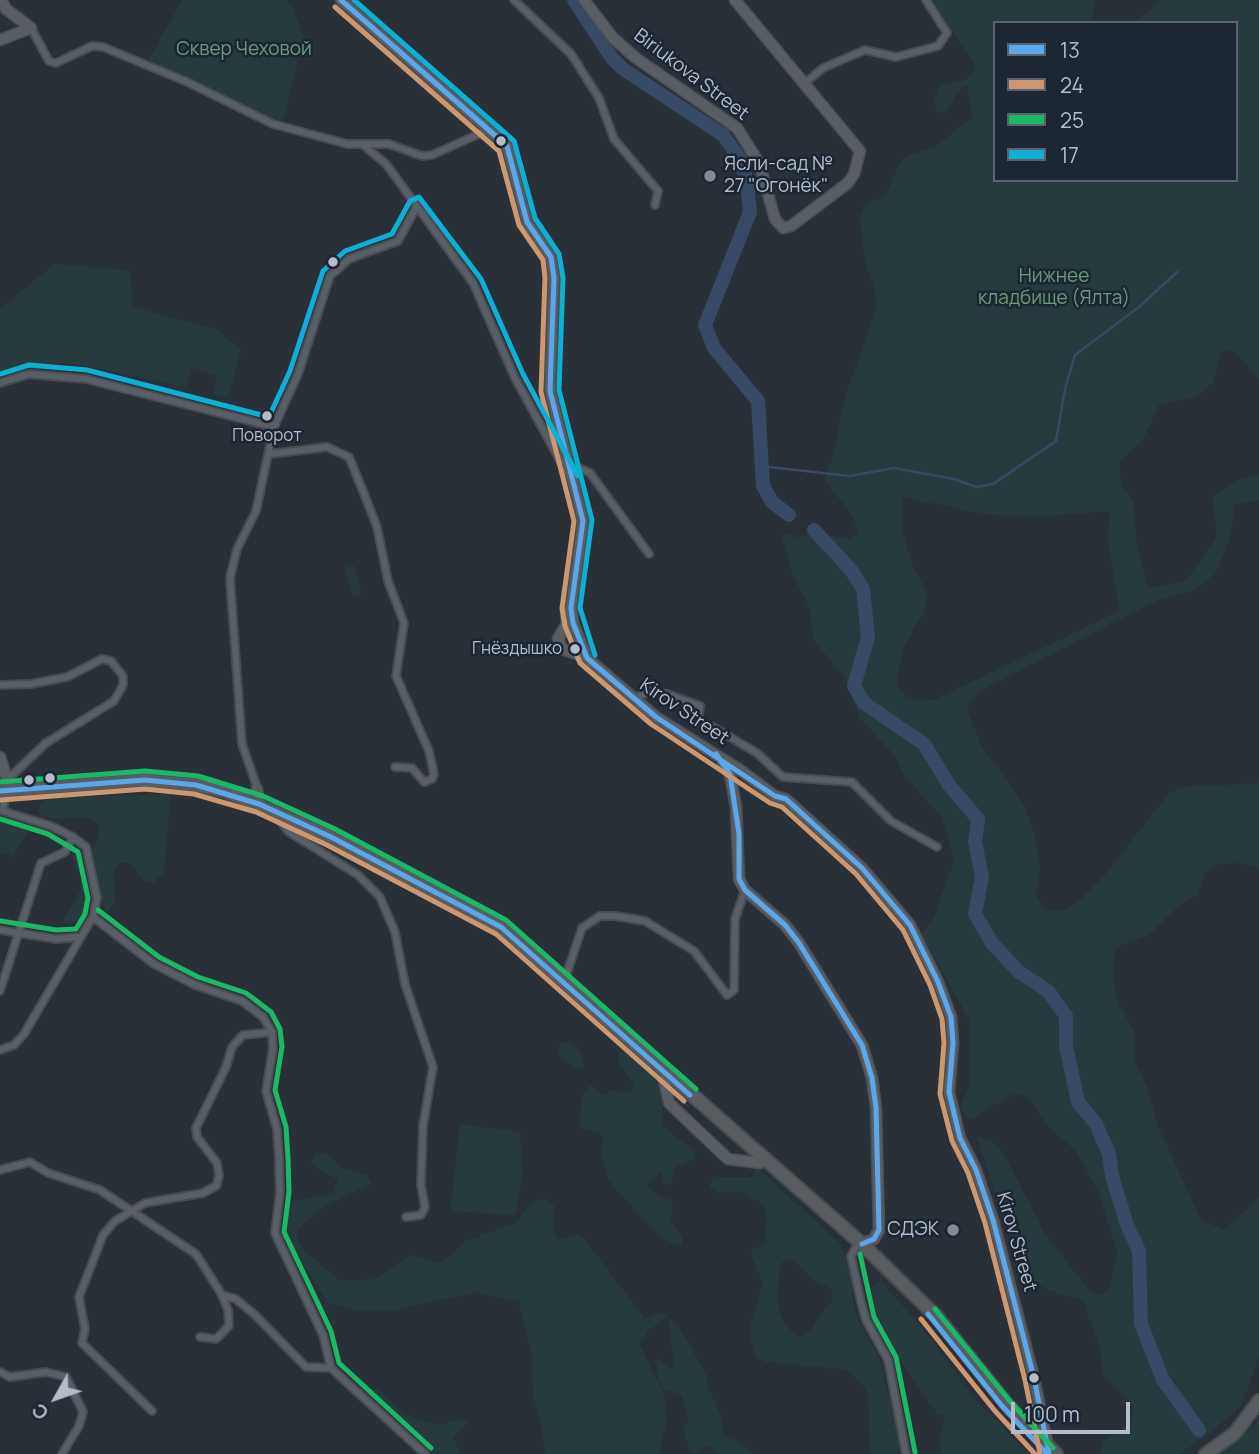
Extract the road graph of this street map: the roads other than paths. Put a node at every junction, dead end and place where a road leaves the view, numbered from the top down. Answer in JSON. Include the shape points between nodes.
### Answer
{"nodes":[{"id":1,"x":1,"y":0,"type":"edge"},
{"id":2,"x":341,"y":0,"type":"edge"},
{"id":3,"x":514,"y":0,"type":"edge"},
{"id":4,"x":584,"y":0,"type":"edge"},
{"id":5,"x":734,"y":0,"type":"edge"},
{"id":6,"x":926,"y":0,"type":"edge"},
{"id":7,"x":31,"y":28,"type":"junction"},
{"id":8,"x":0,"y":40,"type":"edge"},
{"id":9,"x":805,"y":83,"type":"junction"},
{"id":10,"x":490,"y":129,"type":"junction"},
{"id":11,"x":363,"y":145,"type":"junction"},
{"id":12,"x":655,"y":205,"type":"dead end"},
{"id":13,"x":417,"y":206,"type":"junction"},
{"id":14,"x":0,"y":383,"type":"edge"},
{"id":15,"x":274,"y":427,"type":"junction"},
{"id":16,"x":270,"y":454,"type":"junction"},
{"id":17,"x":568,"y":465,"type":"junction"},
{"id":18,"x":570,"y":480,"type":"junction"},
{"id":19,"x":649,"y":554,"type":"dead end"},
{"id":20,"x":570,"y":623,"type":"junction"},
{"id":21,"x":587,"y":658,"type":"junction"},
{"id":22,"x":0,"y":685,"type":"edge"},
{"id":23,"x":633,"y":699,"type":"junction"},
{"id":24,"x":0,"y":757,"type":"edge"},
{"id":25,"x":720,"y":757,"type":"junction"},
{"id":26,"x":395,"y":767,"type":"dead end"},
{"id":27,"x":7,"y":791,"type":"edge"},
{"id":28,"x":256,"y":794,"type":"junction"},
{"id":29,"x":775,"y":796,"type":"junction"},
{"id":30,"x":736,"y":807,"type":"junction"},
{"id":31,"x":280,"y":821,"type":"junction"},
{"id":32,"x":73,"y":837,"type":"junction"},
{"id":33,"x":937,"y":847,"type":"dead end"},
{"id":34,"x":746,"y":890,"type":"junction"},
{"id":35,"x":93,"y":917,"type":"junction"},
{"id":36,"x":0,"y":929,"type":"edge"},
{"id":37,"x":21,"y":932,"type":"junction"},
{"id":38,"x":81,"y":937,"type":"junction"},
{"id":39,"x":564,"y":982,"type":"junction"},
{"id":40,"x":0,"y":991,"type":"edge"},
{"id":41,"x":272,"y":1032,"type":"junction"},
{"id":42,"x":0,"y":1050,"type":"edge"},
{"id":43,"x":0,"y":1170,"type":"edge"},
{"id":44,"x":131,"y":1209,"type":"junction"},
{"id":45,"x":405,"y":1217,"type":"dead end"},
{"id":46,"x":856,"y":1249,"type":"junction"},
{"id":47,"x":222,"y":1295,"type":"junction"},
{"id":48,"x":200,"y":1337,"type":"dead end"},
{"id":49,"x":331,"y":1368,"type":"junction"},
{"id":50,"x":0,"y":1372,"type":"edge"},
{"id":51,"x":1259,"y":1401,"type":"edge"},
{"id":52,"x":1259,"y":1409,"type":"edge"},
{"id":53,"x":152,"y":1412,"type":"dead end"},
{"id":54,"x":1050,"y":1453,"type":"edge"},
{"id":55,"x":62,"y":1454,"type":"edge"},
{"id":56,"x":425,"y":1454,"type":"edge"},
{"id":57,"x":906,"y":1454,"type":"edge"},
{"id":58,"x":1206,"y":1454,"type":"edge"},
{"id":59,"x":1215,"y":1454,"type":"edge"}],
"edges":[{"from":1,"to":7,"type":"main road"},
{"from":2,"to":10,"type":"main road","name":"Kirov Street"},
{"from":3,"to":12,"type":"street","via":[[571,54],[599,98],[614,139],[658,191]]},
{"from":4,"to":9,"type":"main road","name":"Biriukova Street","via":[[612,38],[737,128],[759,163],[778,225],[783,228],[837,192],[854,174],[860,151]]},
{"from":5,"to":9,"type":"main road"},
{"from":6,"to":9,"type":"street","via":[[947,33],[939,46],[896,57],[865,50],[824,68]]},
{"from":7,"to":8,"type":"main road"},
{"from":7,"to":11,"type":"street","via":[[49,61],[56,63],[92,46],[103,47],[292,132]]},
{"from":10,"to":11,"type":"street","via":[[432,155],[389,144]]},
{"from":10,"to":17,"type":"main road","name":"Kirov Street","via":[[511,154],[527,222],[554,268],[549,375]]},
{"from":11,"to":13,"type":"street","via":[[386,164]]},
{"from":13,"to":15,"type":"street","via":[[398,241],[349,259],[330,276],[298,374]]},
{"from":13,"to":18,"type":"street","via":[[473,283],[515,378]]},
{"from":14,"to":15,"type":"street","via":[[29,374],[86,379]]},
{"from":15,"to":16,"type":"street"},
{"from":16,"to":26,"type":"street","via":[[327,447],[349,457],[365,496],[404,623],[396,676],[429,751],[434,774],[424,782],[412,768]]},
{"from":16,"to":28,"type":"street","via":[[256,511],[237,549],[230,578],[242,744]]},
{"from":17,"to":18,"type":"main road"},
{"from":17,"to":19,"type":"street","via":[[590,473]]},
{"from":17,"to":20,"type":"main road","name":"Kirov Street","via":[[583,521]]},
{"from":18,"to":20,"type":"main road","via":[[579,522],[566,609]]},
{"from":20,"to":21,"type":"main road","name":"Kirov Street"},
{"from":20,"to":21,"type":"main road","via":[[558,639],[562,649]]},
{"from":21,"to":23,"type":"main road","name":"Kirov Street"},
{"from":22,"to":27,"type":"street","via":[[67,677],[102,659],[111,661],[123,676],[114,701],[46,743]]},
{"from":23,"to":25,"type":"main road","name":"Kirov Street"},
{"from":23,"to":33,"type":"street","via":[[648,692],[700,706],[698,723],[757,753],[783,778],[852,782],[891,821]]},
{"from":24,"to":27,"type":"main road"},
{"from":25,"to":29,"type":"main road","name":"Kirov Street"},
{"from":25,"to":30,"type":"main road","via":[[730,774]]},
{"from":27,"to":28,"type":"highway","via":[[145,780]]},
{"from":27,"to":31,"type":"highway","via":[[134,785],[184,789],[223,796]]},
{"from":27,"to":32,"type":"street","via":[[3,811]]},
{"from":28,"to":39,"type":"highway","via":[[501,927]]},
{"from":29,"to":30,"type":"main road","via":[[742,782]]},
{"from":29,"to":54,"type":"main road","name":"Kirov Street","via":[[786,799],[885,893],[910,925],[938,982],[951,1017],[949,1092],[960,1138],[993,1220]]},
{"from":30,"to":34,"type":"main road","via":[[738,871]]},
{"from":31,"to":45,"type":"street","via":[[289,832],[358,875],[380,897],[395,932],[405,984],[433,1067],[423,1126],[425,1207],[421,1215]]},
{"from":31,"to":46,"type":"highway","via":[[499,933]]},
{"from":32,"to":35,"type":"street","via":[[86,848],[94,875],[97,898]]},
{"from":32,"to":37,"type":"street","via":[[65,852],[41,863]]},
{"from":34,"to":39,"type":"street","via":[[734,919],[734,990],[727,995],[694,951],[645,921],[615,916],[600,916],[582,928]]},
{"from":34,"to":46,"type":"main road","via":[[799,943],[862,1045],[877,1108],[879,1230]]},
{"from":35,"to":38,"type":"street"},
{"from":35,"to":41,"type":"street","via":[[157,966],[242,1001],[263,1017]]},
{"from":36,"to":37,"type":"street"},
{"from":37,"to":38,"type":"street","via":[[56,939]]},
{"from":37,"to":40,"type":"street"},
{"from":38,"to":42,"type":"street","via":[[24,1034],[14,1045]]},
{"from":39,"to":46,"type":"highway"},
{"from":41,"to":44,"type":"street","via":[[243,1035],[232,1047],[196,1128],[197,1137],[217,1163],[216,1186]]},
{"from":41,"to":49,"type":"street","via":[[266,1091],[277,1129],[280,1192],[275,1233],[323,1335]]},
{"from":43,"to":44,"type":"street","via":[[30,1162],[48,1174],[100,1190]]},
{"from":44,"to":47,"type":"street","via":[[196,1254]]},
{"from":44,"to":53,"type":"street","via":[[103,1235],[79,1297],[85,1329],[82,1343]]},
{"from":46,"to":54,"type":"highway","via":[[928,1314],[1003,1406]]},
{"from":46,"to":54,"type":"highway","via":[[937,1317]]},
{"from":46,"to":57,"type":"street","via":[[866,1320],[888,1360]]},
{"from":47,"to":48,"type":"street","via":[[229,1326],[216,1339]]},
{"from":47,"to":49,"type":"street","via":[[236,1299],[255,1315],[306,1367]]},
{"from":49,"to":56,"type":"street"},
{"from":50,"to":55,"type":"street","via":[[10,1377],[46,1372],[66,1377],[83,1412]]},
{"from":51,"to":58,"type":"highway","via":[[1235,1433]]},
{"from":52,"to":59,"type":"highway","via":[[1237,1437]]}]}
